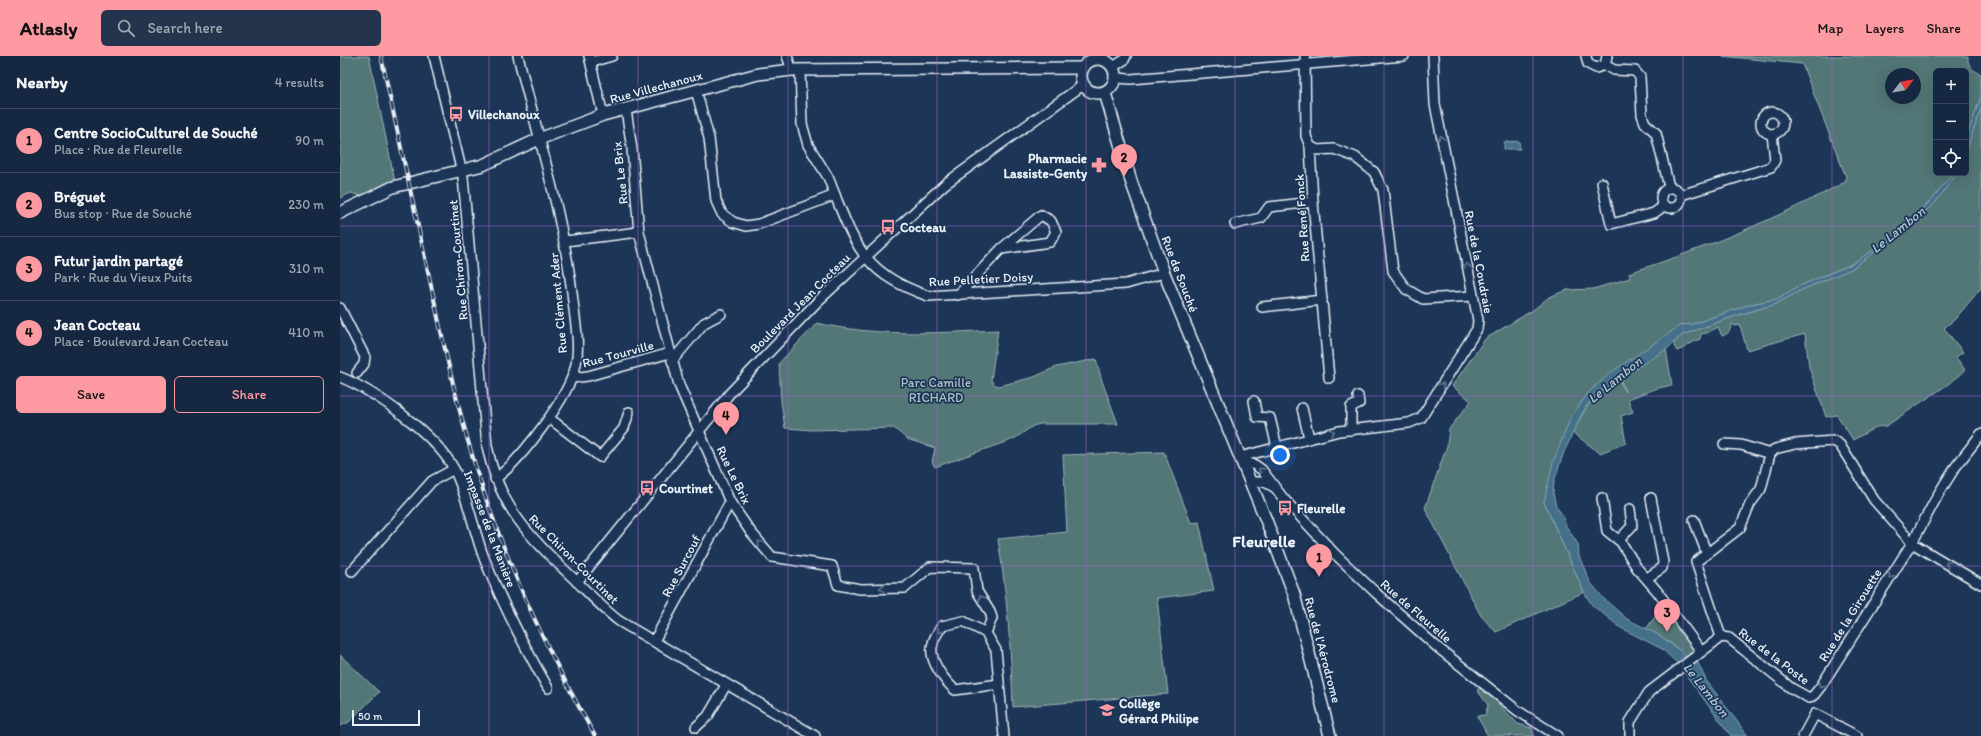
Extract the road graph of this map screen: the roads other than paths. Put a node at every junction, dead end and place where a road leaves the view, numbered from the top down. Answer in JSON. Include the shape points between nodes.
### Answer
{"nodes":[{"id":1,"x":434,"y":56,"type":"edge"},
{"id":2,"x":518,"y":56,"type":"edge"},
{"id":3,"x":612,"y":56,"type":"edge"},
{"id":4,"x":787,"y":56,"type":"edge"},
{"id":5,"x":1126,"y":56,"type":"edge"},
{"id":6,"x":1404,"y":56,"type":"edge"},
{"id":7,"x":1433,"y":56,"type":"edge"},
{"id":8,"x":1586,"y":56,"type":"edge"},
{"id":9,"x":1093,"y":57,"type":"edge"},
{"id":10,"x":590,"y":59,"type":"edge"},
{"id":11,"x":1305,"y":60,"type":"edge"},
{"id":12,"x":1606,"y":60,"type":"edge"},
{"id":13,"x":1113,"y":67,"type":"junction"},
{"id":14,"x":1082,"y":68,"type":"junction"},
{"id":15,"x":796,"y":70,"type":"junction"},
{"id":16,"x":1116,"y":78,"type":"junction"},
{"id":17,"x":1083,"y":85,"type":"junction"},
{"id":18,"x":696,"y":90,"type":"junction"},
{"id":19,"x":1105,"y":93,"type":"junction"},
{"id":20,"x":626,"y":110,"type":"junction"},
{"id":21,"x":604,"y":115,"type":"junction"},
{"id":22,"x":1772,"y":134,"type":"dead end"},
{"id":23,"x":539,"y":139,"type":"junction"},
{"id":24,"x":1310,"y":146,"type":"junction"},
{"id":25,"x":462,"y":172,"type":"junction"},
{"id":26,"x":1602,"y":183,"type":"dead end"},
{"id":27,"x":1669,"y":187,"type":"junction"},
{"id":28,"x":1681,"y":194,"type":"junction"},
{"id":29,"x":836,"y":195,"type":"junction"},
{"id":30,"x":1313,"y":202,"type":"junction"},
{"id":31,"x":1664,"y":206,"type":"junction"},
{"id":32,"x":340,"y":212,"type":"edge"},
{"id":33,"x":1235,"y":224,"type":"dead end"},
{"id":34,"x":639,"y":232,"type":"junction"},
{"id":35,"x":565,"y":241,"type":"junction"},
{"id":36,"x":1001,"y":249,"type":"junction"},
{"id":37,"x":865,"y":256,"type":"junction"},
{"id":38,"x":1164,"y":273,"type":"junction"},
{"id":39,"x":958,"y":295,"type":"junction"},
{"id":40,"x":1472,"y":296,"type":"junction"},
{"id":41,"x":1322,"y":300,"type":"junction"},
{"id":42,"x":1262,"y":307,"type":"dead end"},
{"id":43,"x":340,"y":308,"type":"edge"},
{"id":44,"x":721,"y":314,"type":"dead end"},
{"id":45,"x":671,"y":357,"type":"junction"},
{"id":46,"x":357,"y":373,"type":"dead end"},
{"id":47,"x":340,"y":376,"type":"edge"},
{"id":48,"x":572,"y":378,"type":"junction"},
{"id":49,"x":1330,"y":378,"type":"dead end"},
{"id":50,"x":1358,"y":396,"type":"dead end"},
{"id":51,"x":1254,"y":401,"type":"dead end"},
{"id":52,"x":1302,"y":408,"type":"dead end"},
{"id":53,"x":629,"y":412,"type":"dead end"},
{"id":54,"x":549,"y":418,"type":"junction"},
{"id":55,"x":1351,"y":430,"type":"junction"},
{"id":56,"x":699,"y":431,"type":"junction"},
{"id":57,"x":1981,"y":434,"type":"edge"},
{"id":58,"x":1309,"y":438,"type":"junction"},
{"id":59,"x":1724,"y":444,"type":"dead end"},
{"id":60,"x":1277,"y":447,"type":"junction"},
{"id":61,"x":1770,"y":454,"type":"junction"},
{"id":62,"x":1241,"y":459,"type":"junction"},
{"id":63,"x":454,"y":469,"type":"junction"},
{"id":64,"x":495,"y":479,"type":"junction"},
{"id":65,"x":1251,"y":482,"type":"junction"},
{"id":66,"x":1274,"y":487,"type":"junction"},
{"id":67,"x":1602,"y":498,"type":"dead end"},
{"id":68,"x":1651,"y":498,"type":"dead end"},
{"id":69,"x":730,"y":502,"type":"junction"},
{"id":70,"x":1630,"y":509,"type":"dead end"},
{"id":71,"x":1694,"y":520,"type":"dead end"},
{"id":72,"x":1619,"y":540,"type":"junction"},
{"id":73,"x":1912,"y":543,"type":"junction"},
{"id":74,"x":1707,"y":554,"type":"junction"},
{"id":75,"x":352,"y":571,"type":"dead end"},
{"id":76,"x":1647,"y":578,"type":"junction"},
{"id":77,"x":577,"y":582,"type":"junction"},
{"id":78,"x":1981,"y":584,"type":"edge"},
{"id":79,"x":986,"y":633,"type":"junction"},
{"id":80,"x":1720,"y":637,"type":"junction"},
{"id":81,"x":654,"y":641,"type":"junction"},
{"id":82,"x":1701,"y":652,"type":"junction"},
{"id":83,"x":999,"y":684,"type":"junction"},
{"id":84,"x":726,"y":685,"type":"junction"},
{"id":85,"x":548,"y":688,"type":"dead end"},
{"id":86,"x":1809,"y":698,"type":"junction"},
{"id":87,"x":1815,"y":714,"type":"junction"},
{"id":88,"x":696,"y":727,"type":"dead end"},
{"id":89,"x":815,"y":736,"type":"edge"},
{"id":90,"x":1004,"y":736,"type":"edge"},
{"id":91,"x":1330,"y":736,"type":"edge"},
{"id":92,"x":1558,"y":736,"type":"edge"},
{"id":93,"x":1630,"y":736,"type":"edge"},
{"id":94,"x":1803,"y":736,"type":"edge"},
{"id":95,"x":1857,"y":736,"type":"edge"}],
"edges":[{"from":1,"to":25,"type":"street","name":"Rue Chiron-Courtinet"},
{"from":2,"to":23,"type":"street","name":"Rue Clément Ader"},
{"from":3,"to":10,"type":"street"},
{"from":4,"to":15,"type":"street","name":"Rue Pelletier Doisy"},
{"from":5,"to":13,"type":"street"},
{"from":6,"to":11,"type":"street"},
{"from":40,"to":7,"type":"street","name":"Rue de la Coudraie","one_way":true,"via":[[1435,104]]},
{"from":8,"to":12,"type":"street","via":[[1588,64],[1593,68],[1599,68]]},
{"from":9,"to":13,"type":"street","via":[[1103,59]]},
{"from":9,"to":14,"type":"street"},
{"from":10,"to":21,"type":"street"},
{"from":11,"to":16,"type":"street","via":[[1132,79]]},
{"from":11,"to":24,"type":"street","name":"Rue René Fonck","via":[[1306,136]]},
{"from":12,"to":27,"type":"street","via":[[1614,70],[1635,71],[1640,77],[1642,115],[1645,123],[1656,133]]},
{"from":13,"to":16,"type":"street"},
{"from":14,"to":15,"type":"street","name":"Rue Villechanoux"},
{"from":14,"to":17,"type":"street"},
{"from":15,"to":18,"type":"street","name":"Rue Villechanoux","via":[[758,74]]},
{"from":15,"to":29,"type":"street","name":"Rue Pelletier Doisy","via":[[802,124],[808,145]]},
{"from":16,"to":19,"type":"street"},
{"from":17,"to":19,"type":"street","via":[[1094,93]]},
{"from":17,"to":37,"type":"street","name":"Boulevard Jean Cocteau","via":[[945,184]]},
{"from":18,"to":20,"type":"street","name":"Rue Villechanoux"},
{"from":18,"to":29,"type":"street","via":[[710,138],[716,201],[722,214],[733,222],[746,226],[760,224]]},
{"from":19,"to":38,"type":"street","name":"Rue de Souché","via":[[1131,181]]},
{"from":20,"to":21,"type":"street","name":"Rue Villechanoux"},
{"from":20,"to":34,"type":"street","name":"Rue Le Brix"},
{"from":21,"to":23,"type":"street","name":"Rue Villechanoux"},
{"from":22,"to":28,"type":"street","via":[[1775,160],[1771,167]]},
{"from":23,"to":25,"type":"street","name":"Rue Villechanoux","via":[[500,158]]},
{"from":23,"to":35,"type":"street","name":"Rue Clément Ader"},
{"from":24,"to":30,"type":"street","name":"Rue René Fonck"},
{"from":24,"to":40,"type":"street","via":[[1317,150],[1334,149],[1355,158],[1374,172],[1383,190],[1393,271],[1406,290],[1423,299]]},
{"from":25,"to":32,"type":"street","name":"Rue Villechanoux","via":[[386,190]]},
{"from":25,"to":64,"type":"street","name":"Rue Chiron-Courtinet","via":[[487,446]]},
{"from":26,"to":31,"type":"street","via":[[1610,224],[1654,213]]},
{"from":27,"to":28,"type":"street","via":[[1675,188]]},
{"from":27,"to":31,"type":"street","via":[[1661,193]]},
{"from":28,"to":31,"type":"street","via":[[1676,206]]},
{"from":29,"to":37,"type":"street","name":"Rue Pelletier Doisy","via":[[846,223]]},
{"from":30,"to":33,"type":"street","via":[[1269,207],[1261,218]]},
{"from":30,"to":41,"type":"street","name":"Rue René Fonck"},
{"from":34,"to":35,"type":"street","name":"Rue Clément Ader"},
{"from":34,"to":45,"type":"street","name":"Rue Le Brix"},
{"from":35,"to":48,"type":"street","name":"Rue Clément Ader","via":[[576,325],[576,364]]},
{"from":36,"to":36,"type":"street","via":[[1041,216],[1051,221],[1056,232],[1050,242]]},
{"from":36,"to":39,"type":"street"},
{"from":37,"to":39,"type":"street","name":"Rue Pelletier Doisy","via":[[884,276],[904,287],[928,296]]},
{"from":37,"to":56,"type":"street","name":"Boulevard Jean Cocteau","via":[[779,340]]},
{"from":38,"to":39,"type":"street","name":"Rue Pelletier Doisy","via":[[1126,284]]},
{"from":38,"to":62,"type":"street","name":"Rue de Souché"},
{"from":55,"to":40,"type":"street","name":"Rue de la Coudraie","one_way":true,"via":[[1409,423],[1421,418],[1477,329],[1478,320]]},
{"from":41,"to":42,"type":"street"},
{"from":41,"to":49,"type":"street","name":"Rue René Fonck"},
{"from":43,"to":46,"type":"street","via":[[365,357],[364,364]]},
{"from":44,"to":45,"type":"street","via":[[704,323]]},
{"from":45,"to":48,"type":"street","name":"Rue Tourville"},
{"from":45,"to":56,"type":"street","name":"Rue Le Brix","via":[[679,385]]},
{"from":47,"to":63,"type":"street","name":"Impasse de la Manière","via":[[392,408],[434,443]]},
{"from":48,"to":54,"type":"street","name":"Rue Clément Ader"},
{"from":50,"to":55,"type":"street","via":[[1359,403],[1350,407]]},
{"from":51,"to":60,"type":"street","via":[[1257,417],[1270,418]]},
{"from":52,"to":58,"type":"street"},
{"from":53,"to":54,"type":"street","via":[[624,428],[600,457]]},
{"from":54,"to":64,"type":"street","name":"Rue Clément Ader","via":[[508,469]]},
{"from":58,"to":55,"type":"street","name":"Rue de la Coudraie","one_way":true},
{"from":56,"to":69,"type":"street","name":"Rue Le Brix"},
{"from":56,"to":77,"type":"street","name":"Boulevard Jean Cocteau"},
{"from":57,"to":73,"type":"street","name":"Rue de la Girouette","via":[[1954,469]]},
{"from":58,"to":60,"type":"street","name":"Rue de la Coudraie"},
{"from":59,"to":61,"type":"street","via":[[1741,445]]},
{"from":60,"to":62,"type":"street","name":"Rue de la Coudraie"},
{"from":61,"to":73,"type":"street","via":[[1775,449],[1795,444],[1834,441],[1840,445],[1874,500]]},
{"from":61,"to":74,"type":"street","via":[[1760,489],[1750,504],[1740,528]]},
{"from":62,"to":65,"type":"street","name":"Rue de l'Aérodrome"},
{"from":66,"to":62,"type":"street","name":"Rue de Fleurelle","one_way":true,"via":[[1255,464]]},
{"from":63,"to":75,"type":"street","via":[[432,481]]},
{"from":63,"to":85,"type":"street","name":"Impasse de la Manière","via":[[464,491],[484,557],[522,642]]},
{"from":64,"to":77,"type":"street","name":"Rue Chiron-Courtinet","via":[[517,520],[535,542]]},
{"from":65,"to":66,"type":"street","via":[[1265,482]]},
{"from":65,"to":91,"type":"street","name":"Rue de l'Aérodrome","via":[[1294,594]]},
{"from":66,"to":92,"type":"street","name":"Rue de Fleurelle","via":[[1335,554],[1437,647],[1518,711]]},
{"from":67,"to":72,"type":"street","via":[[1607,531]]},
{"from":68,"to":76,"type":"street","via":[[1663,562],[1660,570]]},
{"from":79,"to":69,"type":"street","name":"Rue Le Brix","one_way":true,"via":[[992,618],[977,591],[974,568],[930,567],[905,588],[860,589],[838,585],[832,566],[772,557]]},
{"from":69,"to":81,"type":"street","name":"Rue Surcouf"},
{"from":70,"to":72,"type":"street","via":[[1632,526]]},
{"from":71,"to":74,"type":"street"},
{"from":72,"to":76,"type":"street","via":[[1637,568]]},
{"from":78,"to":73,"type":"street","one_way":true},
{"from":73,"to":86,"type":"street","name":"Rue de la Girouette","one_way":true,"via":[[1820,686]]},
{"from":74,"to":80,"type":"street","via":[[1696,562]]},
{"from":76,"to":82,"type":"street"},
{"from":77,"to":81,"type":"street","name":"Rue Chiron-Courtinet","via":[[619,621]]},
{"from":79,"to":83,"type":"street","via":[[996,650]]},
{"from":79,"to":83,"type":"street","one_way":true,"via":[[963,621],[942,626],[932,643],[933,661],[956,690]]},
{"from":80,"to":82,"type":"street","name":"Rue de la Poste"},
{"from":80,"to":86,"type":"street","name":"Rue de la Poste","via":[[1729,638],[1791,688]]},
{"from":81,"to":84,"type":"street","name":"Rue Chiron-Courtinet"},
{"from":82,"to":93,"type":"street","name":"Rue de la Poste","via":[[1642,700],[1630,722]]},
{"from":83,"to":90,"type":"street"},
{"from":84,"to":88,"type":"street","via":[[708,716]]},
{"from":84,"to":89,"type":"street","name":"Rue Chiron-Courtinet"},
{"from":86,"to":87,"type":"street"},
{"from":87,"to":94,"type":"street"},
{"from":87,"to":95,"type":"street"}]}
